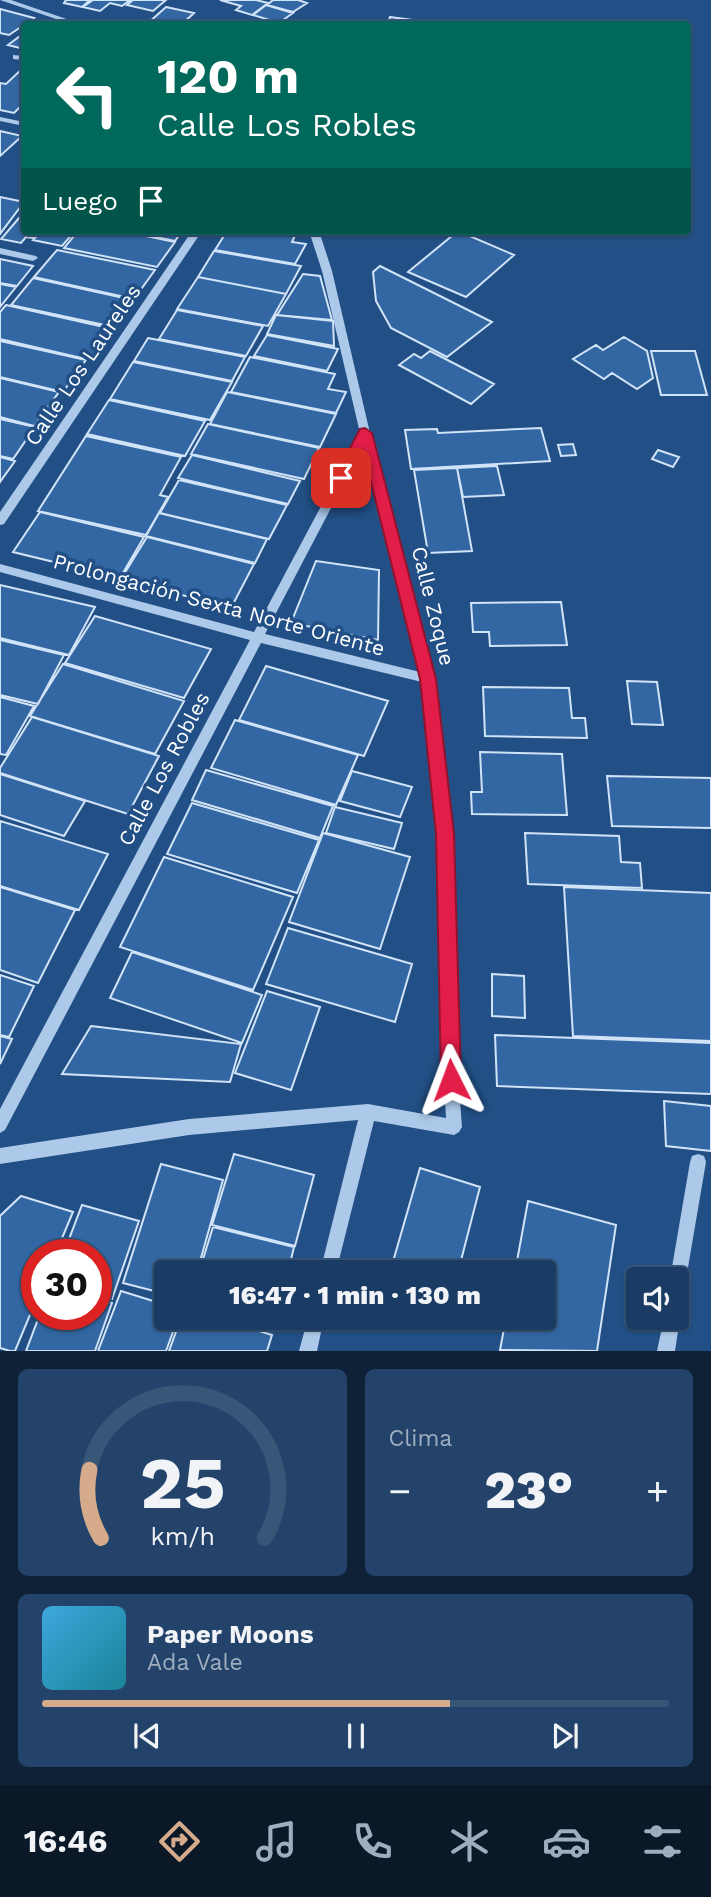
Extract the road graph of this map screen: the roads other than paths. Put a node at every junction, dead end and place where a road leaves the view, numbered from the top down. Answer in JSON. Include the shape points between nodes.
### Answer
{"nodes":[{"id":1,"x":4,"y":0,"type":"edge"},
{"id":2,"x":68,"y":21,"type":"edge"},
{"id":3,"x":0,"y":119,"type":"edge"},
{"id":4,"x":21,"y":123,"type":"edge"},
{"id":5,"x":194,"y":235,"type":"edge"},
{"id":6,"x":315,"y":235,"type":"edge"},
{"id":7,"x":0,"y":251,"type":"edge"},
{"id":8,"x":33,"y":258,"type":"dead end"},
{"id":9,"x":365,"y":433,"type":"junction"},
{"id":10,"x":0,"y":521,"type":"edge"},
{"id":11,"x":0,"y":568,"type":"edge"},
{"id":12,"x":257,"y":637,"type":"junction"},
{"id":13,"x":428,"y":679,"type":"junction"},
{"id":14,"x":368,"y":1112,"type":"junction"},
{"id":15,"x":0,"y":1125,"type":"edge"},
{"id":16,"x":0,"y":1156,"type":"edge"},
{"id":17,"x":698,"y":1162,"type":"dead end"},
{"id":18,"x":331,"y":1260,"type":"edge"},
{"id":19,"x":680,"y":1267,"type":"edge"},
{"id":20,"x":313,"y":1330,"type":"edge"},
{"id":21,"x":670,"y":1330,"type":"edge"},
{"id":22,"x":308,"y":1351,"type":"edge"},
{"id":23,"x":666,"y":1351,"type":"edge"}],
"edges":[{"from":1,"to":2,"type":"street"},
{"from":3,"to":4,"type":"street"},
{"from":5,"to":10,"type":"street","name":"Calle Los Laureles"},
{"from":6,"to":9,"type":"street","name":"Calle Zoque"},
{"from":7,"to":8,"type":"street"},
{"from":9,"to":12,"type":"street","name":"Calle Los Robles"},
{"from":9,"to":13,"type":"street","name":"Calle Zoque"},
{"from":11,"to":12,"type":"street","name":"Prolongación Sexta Norte Oriente"},
{"from":12,"to":13,"type":"street","name":"Prolongación Sexta Norte Oriente"},
{"from":12,"to":15,"type":"street","name":"Calle Los Robles"},
{"from":13,"to":14,"type":"street","name":"Calle Zoque","via":[[445,834],[454,1127]]},
{"from":14,"to":16,"type":"street","via":[[189,1127]]},
{"from":14,"to":18,"type":"street"},
{"from":17,"to":19,"type":"street"},
{"from":20,"to":22,"type":"street"},
{"from":21,"to":23,"type":"street"}]}
